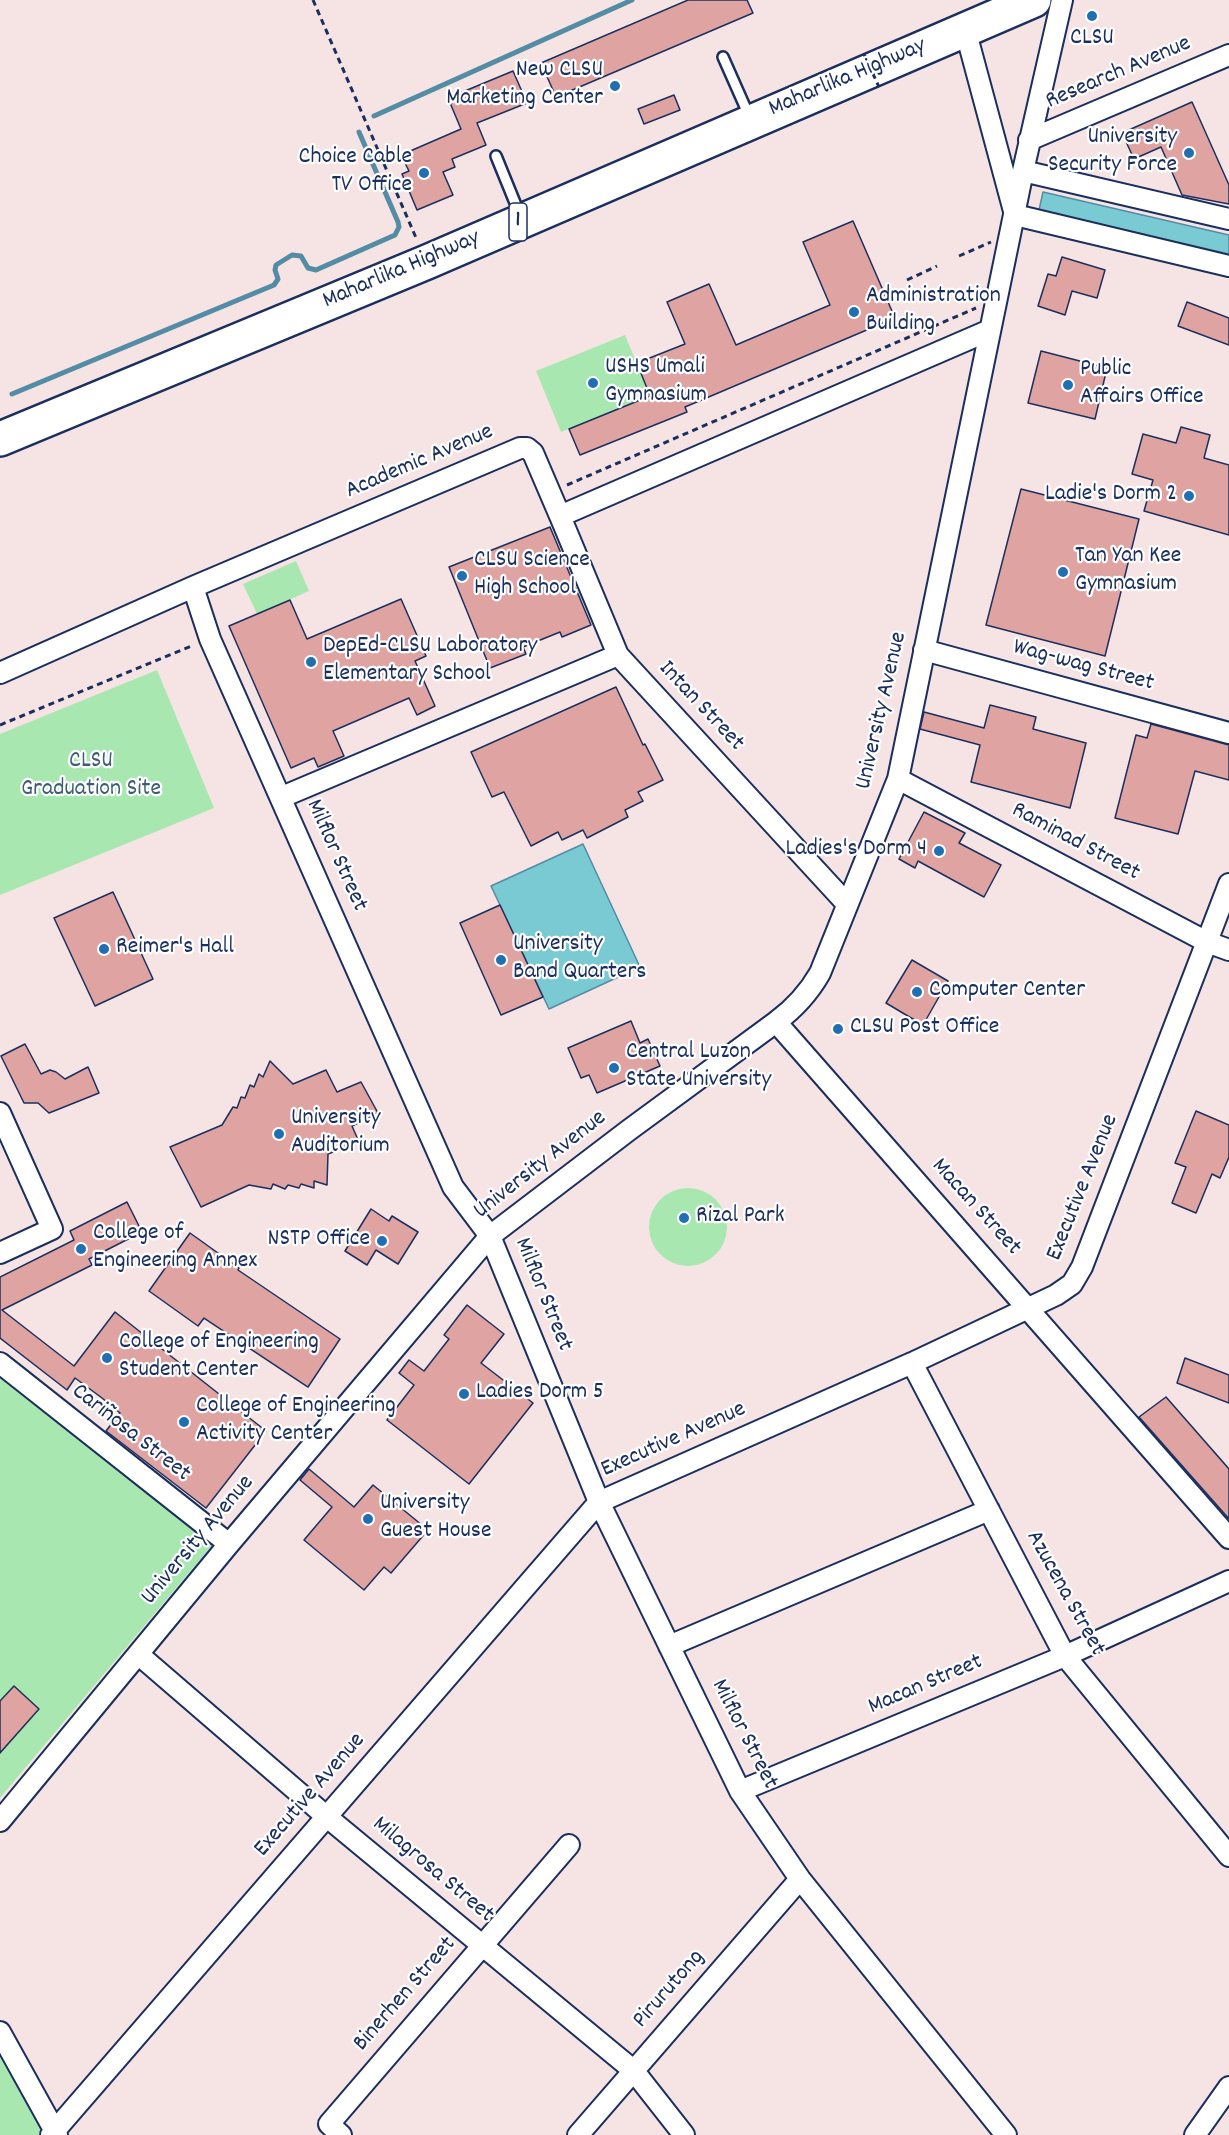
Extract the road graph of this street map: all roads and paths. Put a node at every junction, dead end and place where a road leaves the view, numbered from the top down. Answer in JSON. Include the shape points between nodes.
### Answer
{"nodes":[{"id":1,"x":313,"y":0,"type":"edge"},
{"id":2,"x":1034,"y":0,"type":"edge"},
{"id":3,"x":1062,"y":0,"type":"edge"},
{"id":4,"x":965,"y":29,"type":"junction"},
{"id":5,"x":864,"y":54,"type":"dead end"},
{"id":6,"x":1229,"y":56,"type":"edge"},
{"id":7,"x":723,"y":57,"type":"dead end"},
{"id":8,"x":879,"y":87,"type":"dead end"},
{"id":9,"x":751,"y":120,"type":"junction"},
{"id":10,"x":1029,"y":140,"type":"junction"},
{"id":11,"x":495,"y":156,"type":"dead end"},
{"id":12,"x":1023,"y":171,"type":"junction"},
{"id":13,"x":1015,"y":215,"type":"junction"},
{"id":14,"x":1229,"y":219,"type":"edge"},
{"id":15,"x":522,"y":220,"type":"junction"},
{"id":16,"x":993,"y":250,"type":"dead end"},
{"id":17,"x":959,"y":256,"type":"dead end"},
{"id":18,"x":427,"y":262,"type":"junction"},
{"id":19,"x":937,"y":266,"type":"dead end"},
{"id":20,"x":1229,"y":266,"type":"edge"},
{"id":21,"x":907,"y":280,"type":"dead end"},
{"id":22,"x":983,"y":333,"type":"junction"},
{"id":23,"x":0,"y":439,"type":"edge"},
{"id":24,"x":550,"y":492,"type":"junction"},
{"id":25,"x":561,"y":516,"type":"junction"},
{"id":26,"x":193,"y":587,"type":"junction"},
{"id":27,"x":210,"y":639,"type":"junction"},
{"id":28,"x":924,"y":650,"type":"junction"},
{"id":29,"x":618,"y":655,"type":"junction"},
{"id":30,"x":0,"y":673,"type":"edge"},
{"id":31,"x":0,"y":725,"type":"edge"},
{"id":32,"x":1229,"y":733,"type":"edge"},
{"id":33,"x":898,"y":779,"type":"junction"},
{"id":34,"x":282,"y":797,"type":"junction"},
{"id":35,"x":1229,"y":884,"type":"edge"},
{"id":36,"x":847,"y":904,"type":"junction"},
{"id":37,"x":1207,"y":942,"type":"junction"},
{"id":38,"x":1229,"y":950,"type":"edge"},
{"id":39,"x":776,"y":1022,"type":"junction"},
{"id":40,"x":0,"y":1113,"type":"edge"},
{"id":41,"x":490,"y":1236,"type":"junction"},
{"id":42,"x":0,"y":1253,"type":"edge"},
{"id":43,"x":1029,"y":1308,"type":"junction"},
{"id":44,"x":0,"y":1363,"type":"edge"},
{"id":45,"x":912,"y":1363,"type":"junction"},
{"id":46,"x":599,"y":1502,"type":"junction"},
{"id":47,"x":989,"y":1510,"type":"junction"},
{"id":48,"x":1229,"y":1538,"type":"edge"},
{"id":49,"x":229,"y":1544,"type":"junction"},
{"id":50,"x":1229,"y":1581,"type":"edge"},
{"id":51,"x":669,"y":1646,"type":"junction"},
{"id":52,"x":138,"y":1654,"type":"junction"},
{"id":53,"x":1065,"y":1656,"type":"junction"},
{"id":54,"x":740,"y":1791,"type":"junction"},
{"id":55,"x":327,"y":1817,"type":"junction"},
{"id":56,"x":0,"y":1821,"type":"edge"},
{"id":57,"x":569,"y":1845,"type":"dead end"},
{"id":58,"x":1229,"y":1856,"type":"edge"},
{"id":59,"x":800,"y":1879,"type":"junction"},
{"id":60,"x":482,"y":1946,"type":"junction"},
{"id":61,"x":0,"y":2032,"type":"edge"},
{"id":62,"x":633,"y":2070,"type":"junction"},
{"id":63,"x":1229,"y":2087,"type":"edge"},
{"id":64,"x":335,"y":2130,"type":"edge"},
{"id":65,"x":54,"y":2134,"type":"edge"},
{"id":66,"x":578,"y":2135,"type":"edge"},
{"id":67,"x":684,"y":2135,"type":"edge"},
{"id":68,"x":1006,"y":2135,"type":"edge"},
{"id":69,"x":1195,"y":2135,"type":"edge"}],
"edges":[{"from":1,"to":18,"type":"path"},
{"from":2,"to":4,"type":"highway","name":"Maharlika Highway","number":"1"},
{"from":3,"to":10,"type":"street","name":"University Avenue"},
{"from":4,"to":9,"type":"highway","name":"Maharlika Highway","number":"1"},
{"from":4,"to":13,"type":"street"},
{"from":5,"to":8,"type":"path","bridge":true},
{"from":6,"to":10,"type":"street","name":"Research Avenue"},
{"from":7,"to":9,"type":"lane"},
{"from":9,"to":15,"type":"highway","name":"Maharlika Highway","number":"1"},
{"from":10,"to":12,"type":"street","name":"University Avenue"},
{"from":11,"to":15,"type":"lane"},
{"from":12,"to":13,"type":"street","name":"University Avenue"},
{"from":12,"to":14,"type":"street"},
{"from":13,"to":20,"type":"street"},
{"from":13,"to":22,"type":"street","name":"University Avenue"},
{"from":15,"to":18,"type":"highway","name":"Maharlika Highway","number":"1"},
{"from":16,"to":17,"type":"path","via":[[995,240]]},
{"from":18,"to":23,"type":"highway","name":"Maharlika Highway","number":"1"},
{"from":19,"to":21,"type":"path"},
{"from":22,"to":24,"type":"path","via":[[983,305]]},
{"from":22,"to":25,"type":"street"},
{"from":22,"to":28,"type":"street","name":"University Avenue"},
{"from":24,"to":25,"type":"street","name":"Academic Avenue"},
{"from":24,"to":26,"type":"street","name":"Academic Avenue","via":[[533,453],[524,447]]},
{"from":25,"to":29,"type":"street","name":"Intan Street"},
{"from":26,"to":27,"type":"street","name":"Milflor Street"},
{"from":26,"to":30,"type":"street","name":"Academic Avenue"},
{"from":27,"to":31,"type":"path"},
{"from":27,"to":34,"type":"street","name":"Milflor Street"},
{"from":28,"to":32,"type":"street","name":"Wag-wag Street"},
{"from":28,"to":33,"type":"street","name":"University Avenue"},
{"from":29,"to":34,"type":"street"},
{"from":29,"to":36,"type":"street","name":"Intan Street"},
{"from":33,"to":36,"type":"street","name":"University Avenue"},
{"from":33,"to":37,"type":"street","name":"Raminad Street"},
{"from":34,"to":41,"type":"street","name":"Milflor Street","via":[[453,1187]]},
{"from":35,"to":37,"type":"street","name":"Executive Avenue"},
{"from":36,"to":39,"type":"street","name":"University Avenue","via":[[812,988]]},
{"from":37,"to":38,"type":"street","name":"Raminad Street"},
{"from":37,"to":43,"type":"street","name":"Executive Avenue","via":[[1077,1277],[1065,1290]]},
{"from":39,"to":41,"type":"street","name":"University Avenue"},
{"from":39,"to":43,"type":"street","name":"Macan Street"},
{"from":40,"to":42,"type":"street","via":[[52,1229]]},
{"from":41,"to":46,"type":"street","name":"Milflor Street"},
{"from":41,"to":49,"type":"street","name":"University Avenue"},
{"from":43,"to":45,"type":"street","name":"Executive Avenue"},
{"from":43,"to":48,"type":"street","name":"Macan Street"},
{"from":44,"to":49,"type":"street","name":"Cariñosa Street"},
{"from":45,"to":46,"type":"street","name":"Executive Avenue"},
{"from":45,"to":47,"type":"street","name":"Azucena Street"},
{"from":46,"to":51,"type":"street","name":"Milflor Street"},
{"from":46,"to":55,"type":"street","name":"Executive Avenue"},
{"from":47,"to":51,"type":"street"},
{"from":47,"to":53,"type":"street","name":"Azucena Street"},
{"from":49,"to":52,"type":"street","name":"University Avenue"},
{"from":50,"to":53,"type":"street","name":"Macan Street"},
{"from":51,"to":54,"type":"street","name":"Milflor Street"},
{"from":52,"to":55,"type":"street","name":"Milagrosa Street"},
{"from":52,"to":56,"type":"street","name":"University Avenue"},
{"from":53,"to":54,"type":"street","name":"Macan Street"},
{"from":53,"to":58,"type":"street","name":"Azucena Street"},
{"from":54,"to":59,"type":"street","name":"Milflor Street"},
{"from":55,"to":60,"type":"street","name":"Milagrosa Street"},
{"from":55,"to":65,"type":"street","name":"Executive Avenue"},
{"from":57,"to":60,"type":"street","name":"Binerhen Street"},
{"from":59,"to":62,"type":"street","name":"Pirurutong"},
{"from":59,"to":68,"type":"street","name":"Milflor Street"},
{"from":60,"to":62,"type":"street","name":"Milagrosa Street"},
{"from":60,"to":64,"type":"street","name":"Binerhen Street"},
{"from":61,"to":65,"type":"street"},
{"from":62,"to":66,"type":"street","name":"Pirurutong"},
{"from":62,"to":67,"type":"street","name":"Milagrosa Street"},
{"from":63,"to":69,"type":"street"}]}
